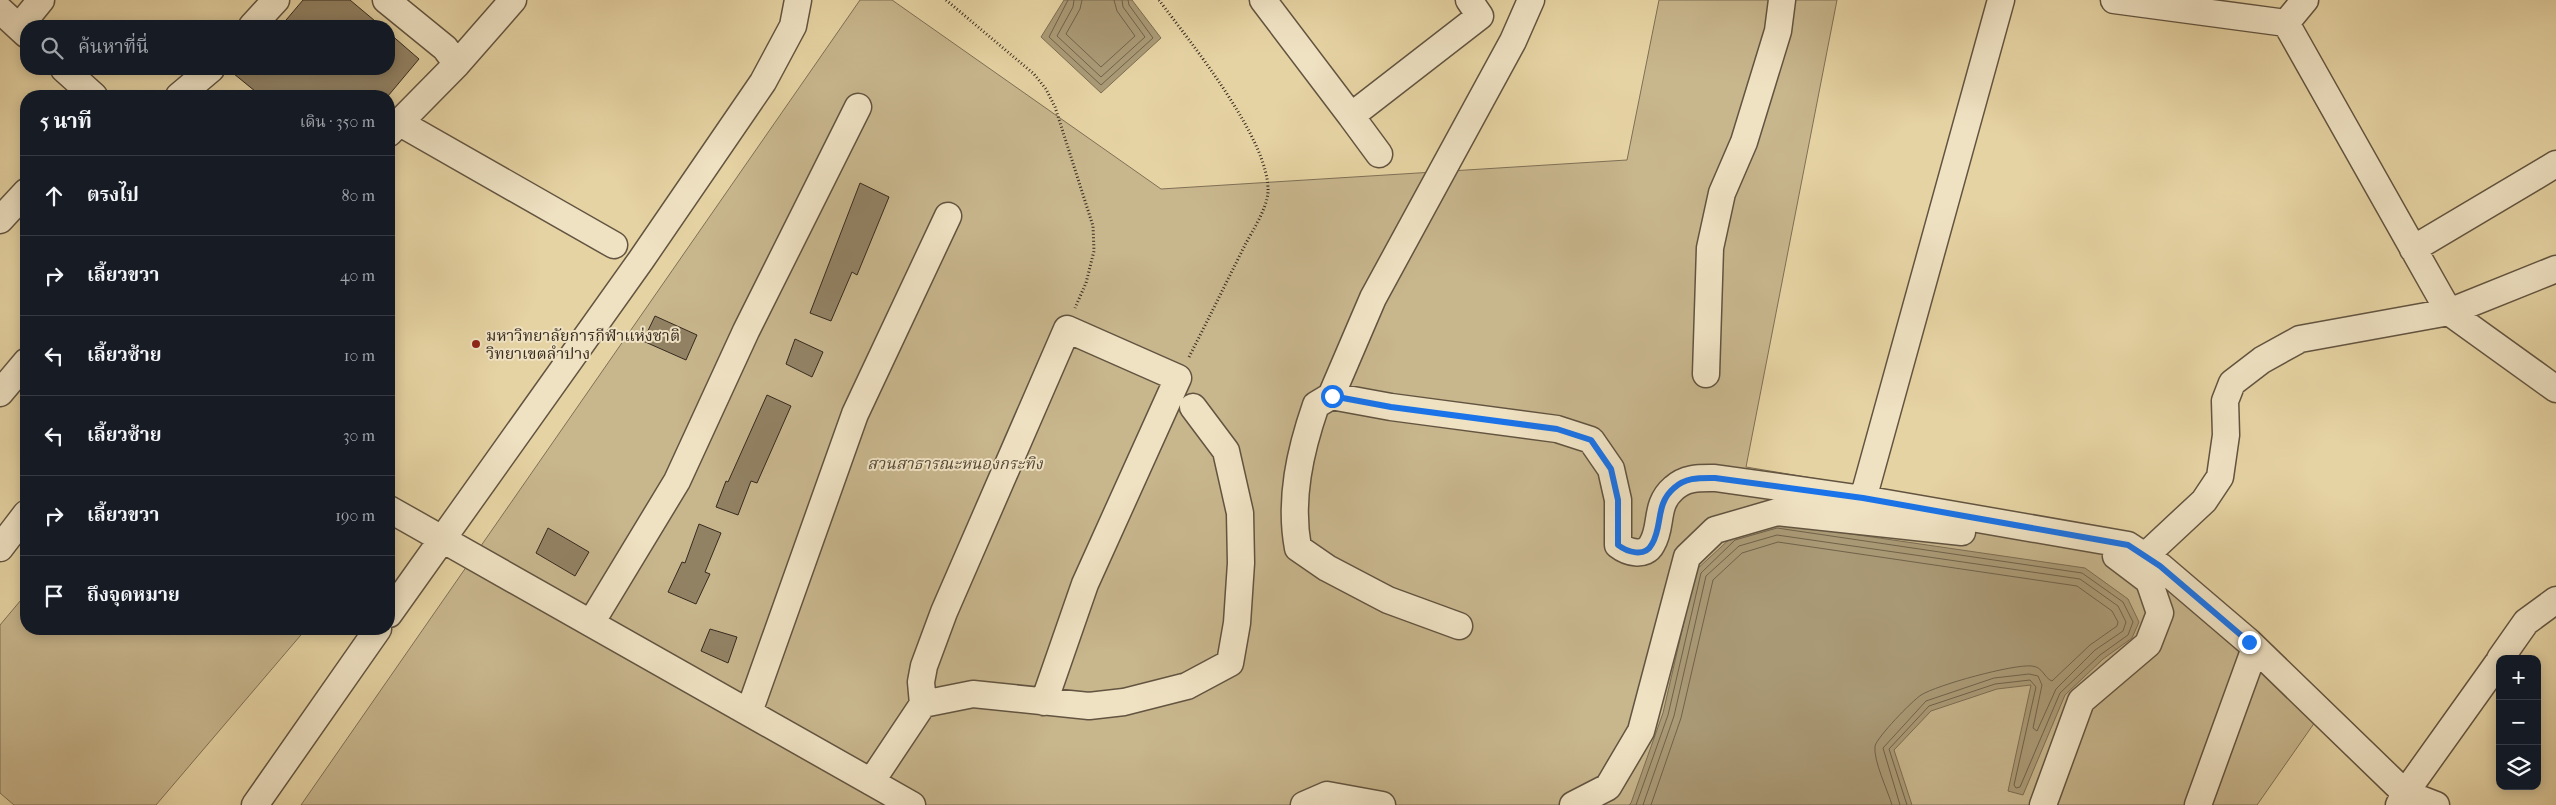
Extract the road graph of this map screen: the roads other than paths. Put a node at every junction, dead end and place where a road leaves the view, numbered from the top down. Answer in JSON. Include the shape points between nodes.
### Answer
{"nodes":[{"id":1,"x":41,"y":0,"type":"edge"},
{"id":2,"x":276,"y":0,"type":"edge"},
{"id":3,"x":386,"y":0,"type":"edge"},
{"id":4,"x":513,"y":0,"type":"edge"},
{"id":5,"x":798,"y":0,"type":"edge"},
{"id":6,"x":1263,"y":0,"type":"edge"},
{"id":7,"x":1469,"y":0,"type":"edge"},
{"id":8,"x":1531,"y":0,"type":"edge"},
{"id":9,"x":1782,"y":0,"type":"edge"},
{"id":10,"x":2001,"y":0,"type":"edge"},
{"id":11,"x":2114,"y":0,"type":"edge"},
{"id":12,"x":2305,"y":0,"type":"edge"},
{"id":13,"x":0,"y":10,"type":"edge"},
{"id":14,"x":29,"y":20,"type":"edge"},
{"id":15,"x":258,"y":20,"type":"edge"},
{"id":16,"x":2286,"y":23,"type":"junction"},
{"id":17,"x":20,"y":28,"type":"edge"},
{"id":18,"x":457,"y":64,"type":"junction"},
{"id":19,"x":71,"y":75,"type":"edge"},
{"id":20,"x":204,"y":75,"type":"edge"},
{"id":21,"x":87,"y":90,"type":"edge"},
{"id":22,"x":186,"y":90,"type":"edge"},
{"id":23,"x":858,"y":108,"type":"dead end"},
{"id":24,"x":1352,"y":116,"type":"junction"},
{"id":25,"x":395,"y":127,"type":"edge"},
{"id":26,"x":395,"y":129,"type":"edge"},
{"id":27,"x":1378,"y":154,"type":"dead end"},
{"id":28,"x":2556,"y":164,"type":"edge"},
{"id":29,"x":20,"y":198,"type":"edge"},
{"id":30,"x":948,"y":216,"type":"dead end"},
{"id":31,"x":0,"y":220,"type":"edge"},
{"id":32,"x":614,"y":245,"type":"dead end"},
{"id":33,"x":2413,"y":249,"type":"junction"},
{"id":34,"x":2556,"y":269,"type":"edge"},
{"id":35,"x":2449,"y":312,"type":"junction"},
{"id":36,"x":20,"y":369,"type":"edge"},
{"id":37,"x":1706,"y":374,"type":"dead end"},
{"id":38,"x":2556,"y":389,"type":"edge"},
{"id":39,"x":0,"y":392,"type":"edge"},
{"id":40,"x":1332,"y":396,"type":"junction"},
{"id":41,"x":1193,"y":407,"type":"dead end"},
{"id":42,"x":1863,"y":498,"type":"junction"},
{"id":43,"x":395,"y":512,"type":"edge"},
{"id":44,"x":20,"y":522,"type":"edge"},
{"id":45,"x":441,"y":539,"type":"junction"},
{"id":46,"x":0,"y":548,"type":"edge"},
{"id":47,"x":2144,"y":556,"type":"junction"},
{"id":48,"x":2189,"y":590,"type":"junction"},
{"id":49,"x":2556,"y":600,"type":"edge"},
{"id":50,"x":395,"y":605,"type":"edge"},
{"id":51,"x":2160,"y":613,"type":"junction"},
{"id":52,"x":591,"y":623,"type":"junction"},
{"id":53,"x":1459,"y":626,"type":"dead end"},
{"id":54,"x":374,"y":635,"type":"edge"},
{"id":55,"x":2255,"y":648,"type":"junction"},
{"id":56,"x":2503,"y":655,"type":"edge"},
{"id":57,"x":2496,"y":665,"type":"edge"},
{"id":58,"x":1044,"y":702,"type":"junction"},
{"id":59,"x":923,"y":704,"type":"junction"},
{"id":60,"x":748,"y":712,"type":"junction"},
{"id":61,"x":871,"y":782,"type":"junction"},
{"id":62,"x":2402,"y":799,"type":"edge"},
{"id":63,"x":255,"y":805,"type":"edge"},
{"id":64,"x":912,"y":805,"type":"edge"},
{"id":65,"x":1304,"y":805,"type":"edge"},
{"id":66,"x":1382,"y":805,"type":"edge"},
{"id":67,"x":1573,"y":805,"type":"edge"},
{"id":68,"x":2043,"y":805,"type":"edge"},
{"id":69,"x":2198,"y":805,"type":"edge"},
{"id":70,"x":2436,"y":805,"type":"edge"}],
"edges":[{"from":1,"to":14,"type":"street"},
{"from":2,"to":15,"type":"street"},
{"from":3,"to":18,"type":"street","via":[[445,48]]},
{"from":4,"to":18,"type":"street"},
{"from":5,"to":45,"type":"street","via":[[793,26],[763,82],[641,260]]},
{"from":6,"to":24,"type":"street"},
{"from":7,"to":24,"type":"street","via":[[1480,16]]},
{"from":8,"to":40,"type":"street","via":[[1513,41],[1373,298]]},
{"from":9,"to":37,"type":"street","via":[[1778,31],[1744,142],[1722,193],[1710,248]]},
{"from":10,"to":42,"type":"street"},
{"from":11,"to":16,"type":"street"},
{"from":12,"to":16,"type":"street"},
{"from":13,"to":17,"type":"street"},
{"from":16,"to":33,"type":"street"},
{"from":18,"to":25,"type":"street"},
{"from":19,"to":21,"type":"street"},
{"from":20,"to":22,"type":"street"},
{"from":23,"to":52,"type":"street","via":[[746,331],[677,481]]},
{"from":24,"to":27,"type":"street"},
{"from":26,"to":32,"type":"street"},
{"from":28,"to":33,"type":"street"},
{"from":29,"to":31,"type":"street"},
{"from":30,"to":60,"type":"street","via":[[855,414]]},
{"from":33,"to":35,"type":"street"},
{"from":34,"to":35,"type":"street"},
{"from":35,"to":38,"type":"street"},
{"from":35,"to":47,"type":"street","via":[[2300,339],[2262,360],[2232,383],[2225,401],[2226,435],[2220,477],[2204,501]]},
{"from":36,"to":39,"type":"street"},
{"from":40,"to":42,"type":"street","via":[[1557,429],[1591,440],[1611,469],[1618,500],[1618,545],[1627,552],[1643,552],[1652,545],[1662,504],[1674,487],[1693,478],[1715,478]]},
{"from":40,"to":53,"type":"street","via":[[1316,405],[1295,490],[1294,527],[1298,548],[1327,568],[1388,600]]},
{"from":41,"to":58,"type":"street","via":[[1226,451],[1240,513],[1237,623],[1230,663],[1187,686],[1124,702],[1089,706]]},
{"from":42,"to":47,"type":"street","via":[[2128,545]]},
{"from":43,"to":45,"type":"street"},
{"from":44,"to":46,"type":"street"},
{"from":45,"to":50,"type":"street"},
{"from":45,"to":52,"type":"street"},
{"from":47,"to":48,"type":"street"},
{"from":48,"to":51,"type":"street"},
{"from":48,"to":55,"type":"street"},
{"from":49,"to":56,"type":"street","via":[[2526,622]]},
{"from":51,"to":67,"type":"street","via":[[2149,582],[2119,557],[2078,544],[1777,512],[1715,530],[1687,557],[1640,731],[1608,787]]},
{"from":51,"to":68,"type":"street","via":[[2148,644],[2081,701]]},
{"from":52,"to":60,"type":"street"},
{"from":54,"to":63,"type":"street"},
{"from":55,"to":62,"type":"street"},
{"from":55,"to":69,"type":"street"},
{"from":57,"to":62,"type":"street"},
{"from":58,"to":59,"type":"street","via":[[974,694]]},
{"from":58,"to":59,"type":"street","via":[[1085,584],[1178,378],[1066,328],[927,657],[921,682]]},
{"from":59,"to":61,"type":"street"},
{"from":60,"to":61,"type":"street"},
{"from":61,"to":64,"type":"street"},
{"from":62,"to":70,"type":"street"},
{"from":65,"to":66,"type":"street","via":[[1327,795]]}]}
